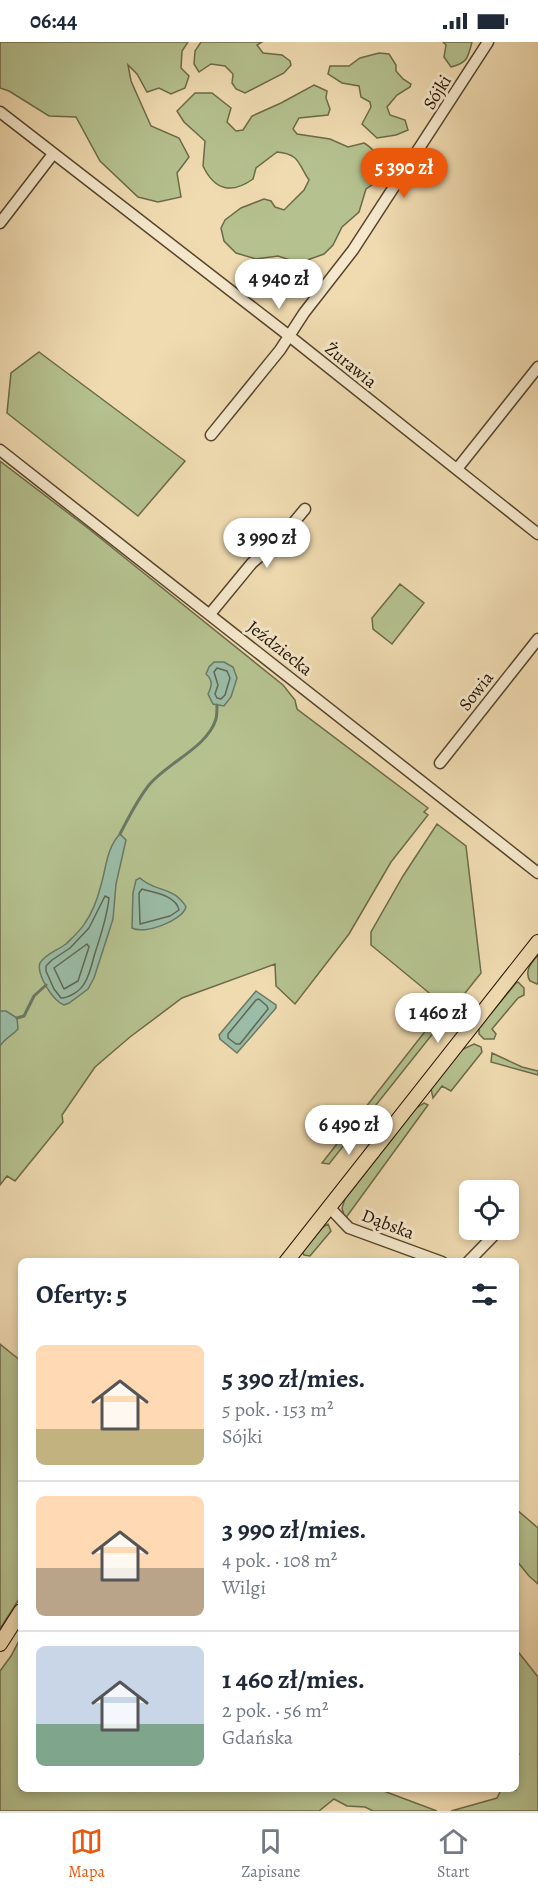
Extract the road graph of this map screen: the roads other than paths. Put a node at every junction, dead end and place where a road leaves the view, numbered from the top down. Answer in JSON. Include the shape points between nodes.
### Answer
{"nodes":[{"id":1,"x":488,"y":42,"type":"edge"},
{"id":2,"x":0,"y":112,"type":"edge"},
{"id":3,"x":53,"y":153,"type":"junction"},
{"id":4,"x":0,"y":223,"type":"edge"},
{"id":5,"x":288,"y":335,"type":"junction"},
{"id":6,"x":538,"y":367,"type":"edge"},
{"id":7,"x":211,"y":435,"type":"dead end"},
{"id":8,"x":0,"y":450,"type":"edge"},
{"id":9,"x":457,"y":469,"type":"junction"},
{"id":10,"x":305,"y":508,"type":"dead end"},
{"id":11,"x":538,"y":534,"type":"edge"},
{"id":12,"x":210,"y":614,"type":"junction"},
{"id":13,"x":538,"y":639,"type":"edge"},
{"id":14,"x":440,"y":763,"type":"dead end"},
{"id":15,"x":538,"y":873,"type":"edge"},
{"id":16,"x":538,"y":942,"type":"edge"},
{"id":17,"x":330,"y":1207,"type":"junction"},
{"id":18,"x":489,"y":1240,"type":"edge"},
{"id":19,"x":289,"y":1258,"type":"edge"},
{"id":20,"x":431,"y":1258,"type":"edge"},
{"id":21,"x":472,"y":1258,"type":"edge"},
{"id":22,"x":18,"y":1616,"type":"edge"},
{"id":23,"x":0,"y":1644,"type":"edge"}],
"edges":[{"from":1,"to":5,"type":"street","name":"Sójki","via":[[353,250]]},
{"from":2,"to":3,"type":"street","name":"Żurawia"},
{"from":3,"to":4,"type":"street"},
{"from":3,"to":5,"type":"street","name":"Żurawia"},
{"from":5,"to":7,"type":"street","name":"Sójki","via":[[280,351]]},
{"from":5,"to":9,"type":"street","name":"Żurawia"},
{"from":6,"to":9,"type":"street"},
{"from":8,"to":12,"type":"street","name":"Jeździecka"},
{"from":9,"to":11,"type":"street","name":"Żurawia"},
{"from":10,"to":12,"type":"street"},
{"from":12,"to":15,"type":"street","name":"Jeździecka"},
{"from":13,"to":14,"type":"street","name":"Sowia"},
{"from":16,"to":17,"type":"main road"},
{"from":17,"to":19,"type":"main road"},
{"from":17,"to":20,"type":"street","name":"Dąbska","via":[[349,1228]]},
{"from":18,"to":21,"type":"street"},
{"from":22,"to":23,"type":"main road"}]}
